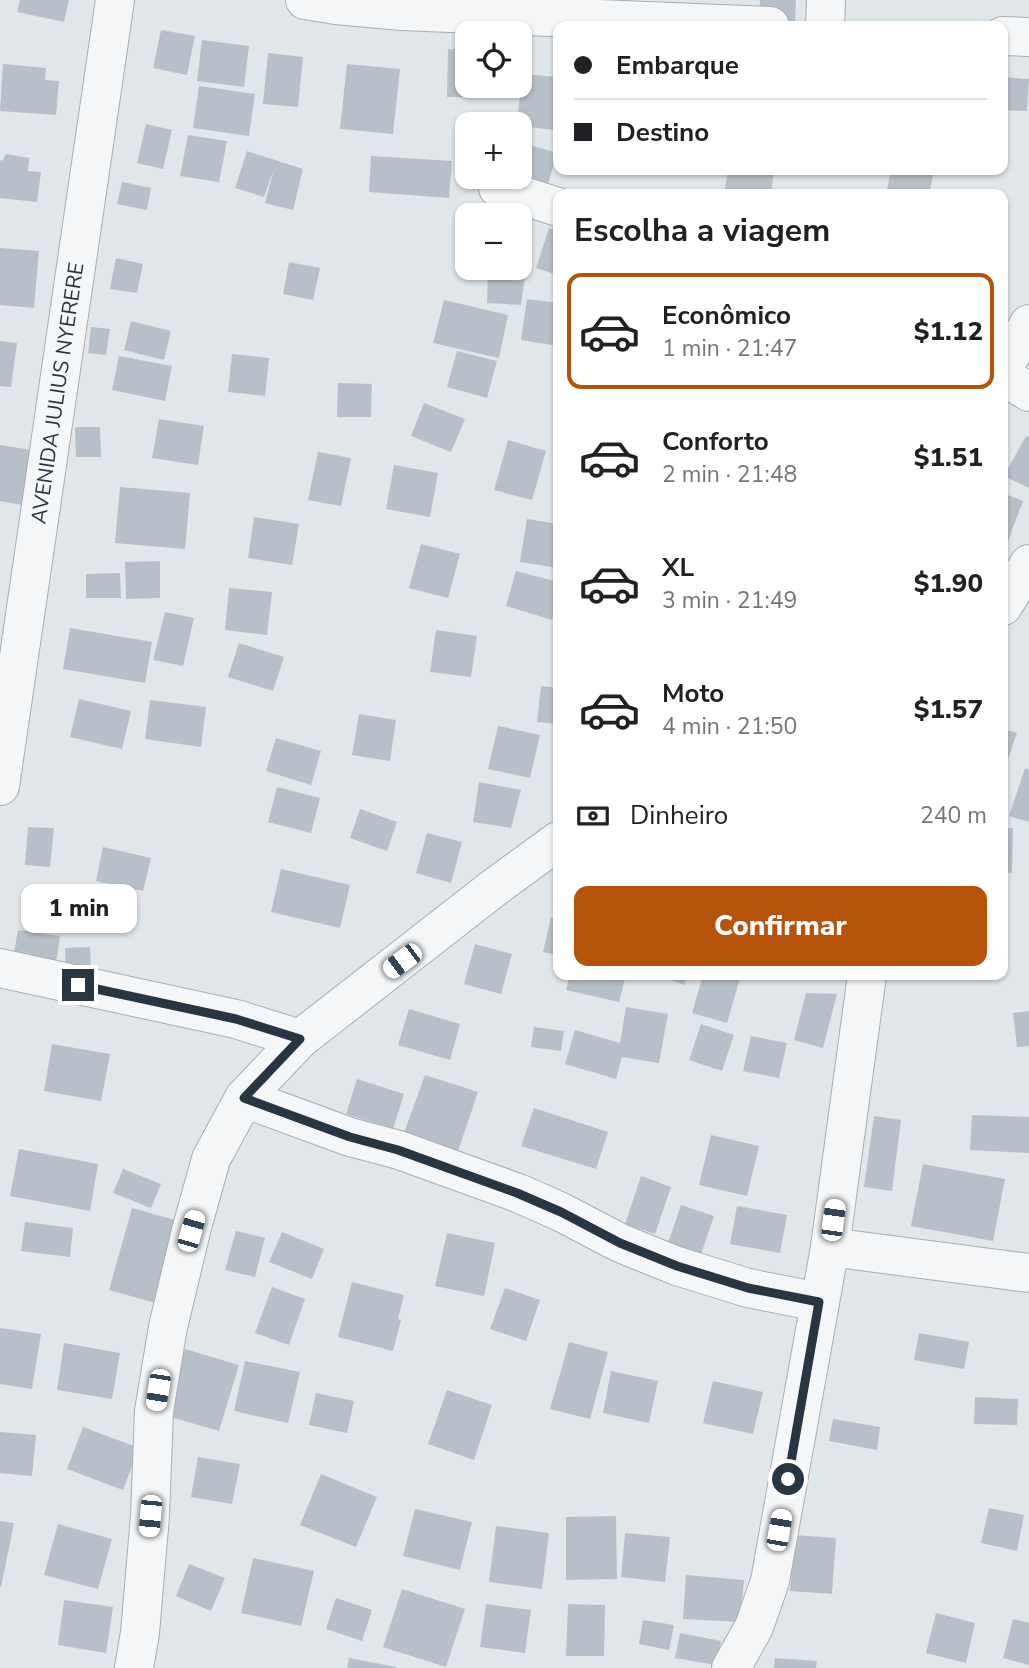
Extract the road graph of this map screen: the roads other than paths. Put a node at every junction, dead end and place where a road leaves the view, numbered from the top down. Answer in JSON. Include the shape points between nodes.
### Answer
{"nodes":[{"id":1,"x":115,"y":0,"type":"edge"},
{"id":2,"x":305,"y":0,"type":"edge"},
{"id":3,"x":826,"y":0,"type":"edge"},
{"id":4,"x":478,"y":7,"type":"edge"},
{"id":5,"x":693,"y":21,"type":"edge"},
{"id":6,"x":825,"y":21,"type":"edge"},
{"id":7,"x":1008,"y":36,"type":"edge"},
{"id":8,"x":1029,"y":37,"type":"edge"},
{"id":9,"x":501,"y":189,"type":"edge"},
{"id":10,"x":553,"y":205,"type":"edge"},
{"id":11,"x":1029,"y":324,"type":"edge"},
{"id":12,"x":1008,"y":360,"type":"edge"},
{"id":13,"x":1008,"y":379,"type":"edge"},
{"id":14,"x":1029,"y":392,"type":"edge"},
{"id":15,"x":1029,"y":564,"type":"edge"},
{"id":16,"x":1008,"y":598,"type":"edge"},
{"id":17,"x":0,"y":786,"type":"edge"},
{"id":18,"x":553,"y":845,"type":"edge"},
{"id":19,"x":0,"y":968,"type":"edge"},
{"id":20,"x":866,"y":980,"type":"edge"},
{"id":21,"x":300,"y":1039,"type":"junction"},
{"id":22,"x":244,"y":1098,"type":"junction"},
{"id":23,"x":830,"y":1247,"type":"junction"},
{"id":24,"x":1029,"y":1273,"type":"edge"},
{"id":25,"x":819,"y":1302,"type":"junction"},
{"id":26,"x":134,"y":1668,"type":"edge"},
{"id":27,"x":731,"y":1668,"type":"edge"}],
"edges":[{"from":1,"to":17,"type":"street","name":"AVENIDA JULIUS NYERERE"},
{"from":2,"to":4,"type":"street","via":[[402,11]]},
{"from":3,"to":6,"type":"street"},
{"from":4,"to":5,"type":"street"},
{"from":7,"to":8,"type":"street"},
{"from":9,"to":10,"type":"street"},
{"from":11,"to":12,"type":"street"},
{"from":13,"to":14,"type":"street"},
{"from":15,"to":16,"type":"street"},
{"from":18,"to":21,"type":"street"},
{"from":19,"to":21,"type":"street","via":[[236,1019]]},
{"from":20,"to":23,"type":"street"},
{"from":21,"to":22,"type":"street"},
{"from":22,"to":25,"type":"street","via":[[517,1193],[677,1266],[748,1288]]},
{"from":22,"to":26,"type":"street","via":[[211,1159],[168,1327],[154,1411],[150,1516]]},
{"from":23,"to":24,"type":"street"},
{"from":23,"to":25,"type":"street"},
{"from":25,"to":27,"type":"street","via":[[770,1581],[754,1627]]}]}
